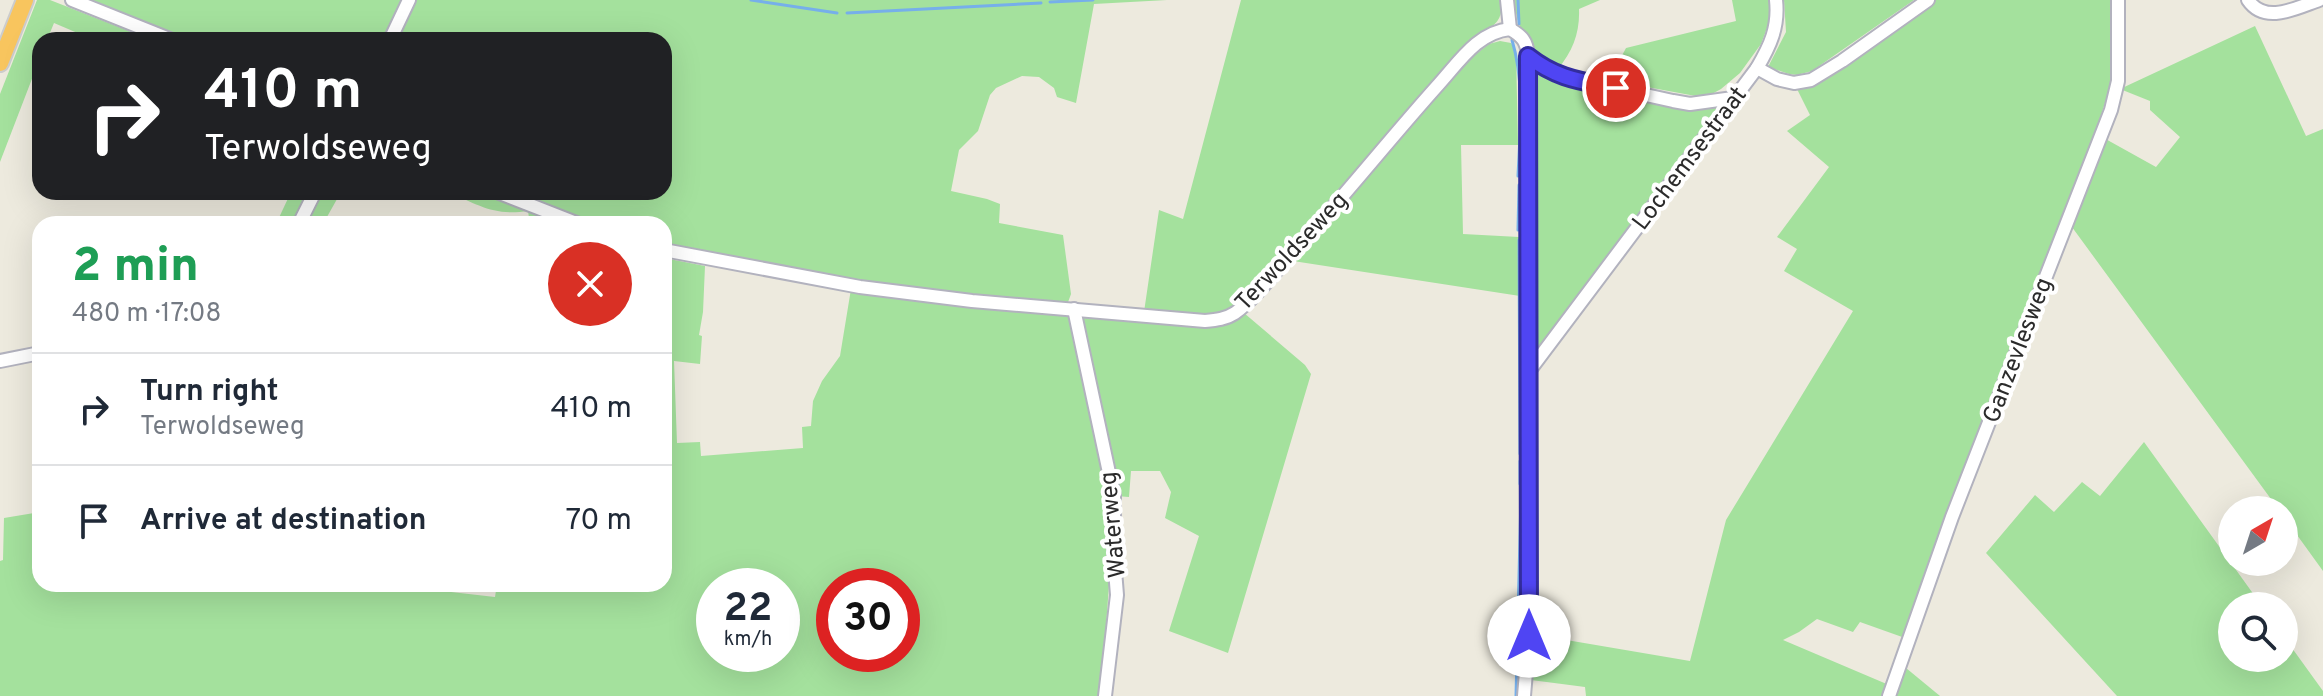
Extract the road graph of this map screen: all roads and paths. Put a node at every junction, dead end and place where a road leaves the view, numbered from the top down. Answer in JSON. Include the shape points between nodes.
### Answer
{"nodes":[{"id":1,"x":25,"y":0,"type":"edge"},
{"id":2,"x":72,"y":0,"type":"edge"},
{"id":3,"x":409,"y":0,"type":"edge"},
{"id":4,"x":1507,"y":0,"type":"edge"},
{"id":5,"x":1776,"y":0,"type":"edge"},
{"id":6,"x":1928,"y":0,"type":"edge"},
{"id":7,"x":2118,"y":0,"type":"edge"},
{"id":8,"x":2248,"y":0,"type":"edge"},
{"id":9,"x":2319,"y":0,"type":"edge"},
{"id":10,"x":1514,"y":31,"type":"junction"},
{"id":11,"x":152,"y":32,"type":"edge"},
{"id":12,"x":394,"y":32,"type":"edge"},
{"id":13,"x":1528,"y":56,"type":"junction"},
{"id":14,"x":0,"y":63,"type":"edge"},
{"id":15,"x":1757,"y":68,"type":"junction"},
{"id":16,"x":1733,"y":98,"type":"junction"},
{"id":17,"x":518,"y":200,"type":"edge"},
{"id":18,"x":558,"y":216,"type":"edge"},
{"id":19,"x":672,"y":252,"type":"edge"},
{"id":20,"x":1074,"y":309,"type":"junction"},
{"id":21,"x":32,"y":355,"type":"edge"},
{"id":22,"x":0,"y":361,"type":"edge"},
{"id":23,"x":1530,"y":370,"type":"junction"},
{"id":24,"x":1105,"y":696,"type":"edge"},
{"id":25,"x":1524,"y":696,"type":"edge"},
{"id":26,"x":1889,"y":696,"type":"edge"}],
"edges":[{"from":1,"to":14,"type":"highway"},
{"from":2,"to":11,"type":"street"},
{"from":3,"to":12,"type":"street"},
{"from":4,"to":10,"type":"street"},
{"from":5,"to":15,"type":"street","via":[[1777,23]]},
{"from":6,"to":15,"type":"street","name":"Lochemsestraat","via":[[1811,80],[1794,83]]},
{"from":7,"to":26,"type":"street","name":"Ganzevlesweg","via":[[2118,81],[2111,110],[1952,517]]},
{"from":8,"to":9,"type":"street","via":[[2254,9],[2271,14]]},
{"from":10,"to":13,"type":"street","via":[[1526,43]]},
{"from":10,"to":20,"type":"street","name":"Terwoldseweg","via":[[1490,34],[1469,51],[1325,219],[1231,315],[1205,321]]},
{"from":13,"to":16,"type":"street","via":[[1560,76],[1673,101]]},
{"from":13,"to":23,"type":"street"},
{"from":15,"to":16,"type":"street","name":"Lochemsestraat"},
{"from":16,"to":23,"type":"street","name":"Lochemsestraat"},
{"from":17,"to":18,"type":"street"},
{"from":19,"to":20,"type":"street","name":"Terwoldseweg","via":[[860,287]]},
{"from":20,"to":24,"type":"street","name":"Waterweg","via":[[1114,496],[1117,595]]},
{"from":21,"to":22,"type":"street"},
{"from":23,"to":25,"type":"street"}]}
